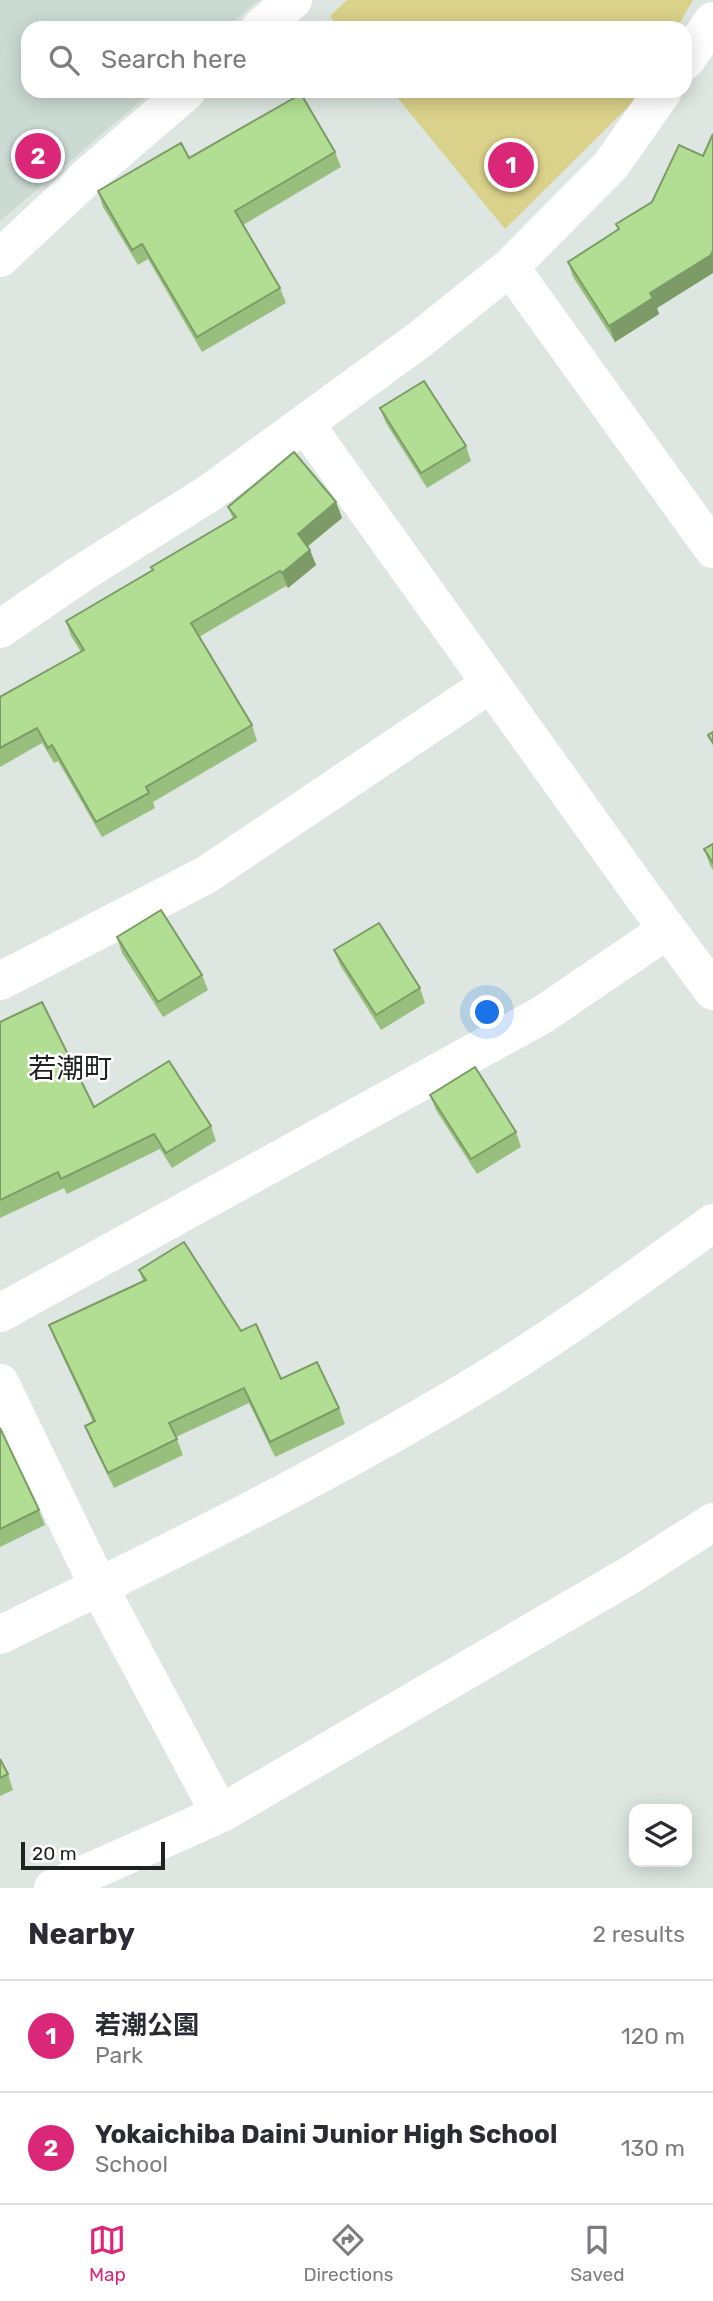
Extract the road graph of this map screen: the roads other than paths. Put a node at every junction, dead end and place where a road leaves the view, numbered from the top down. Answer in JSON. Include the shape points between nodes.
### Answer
{"nodes":[{"id":1,"x":293,"y":0,"type":"edge"},
{"id":2,"x":268,"y":21,"type":"edge"},
{"id":3,"x":713,"y":21,"type":"edge"},
{"id":4,"x":692,"y":51,"type":"edge"},
{"id":5,"x":179,"y":98,"type":"edge"},
{"id":6,"x":658,"y":98,"type":"edge"},
{"id":7,"x":0,"y":258,"type":"edge"},
{"id":8,"x":510,"y":267,"type":"junction"},
{"id":9,"x":305,"y":424,"type":"junction"},
{"id":10,"x":707,"y":528,"type":"edge"},
{"id":11,"x":0,"y":629,"type":"edge"},
{"id":12,"x":490,"y":684,"type":"junction"},
{"id":13,"x":667,"y":930,"type":"junction"},
{"id":14,"x":0,"y":981,"type":"edge"},
{"id":15,"x":713,"y":991,"type":"edge"},
{"id":16,"x":713,"y":1223,"type":"edge"},
{"id":17,"x":0,"y":1313,"type":"edge"},
{"id":18,"x":0,"y":1383,"type":"edge"},
{"id":19,"x":713,"y":1522,"type":"edge"},
{"id":20,"x":99,"y":1587,"type":"junction"},
{"id":21,"x":0,"y":1635,"type":"edge"},
{"id":22,"x":220,"y":1814,"type":"junction"},
{"id":23,"x":53,"y":1888,"type":"edge"}],
"edges":[{"from":1,"to":2,"type":"street"},
{"from":3,"to":4,"type":"street"},
{"from":5,"to":7,"type":"street"},
{"from":6,"to":8,"type":"street","via":[[611,165]]},
{"from":8,"to":9,"type":"street"},
{"from":8,"to":10,"type":"street"},
{"from":9,"to":11,"type":"street","via":[[208,494]]},
{"from":9,"to":12,"type":"street"},
{"from":12,"to":13,"type":"street"},
{"from":12,"to":14,"type":"street","via":[[206,875]]},
{"from":13,"to":15,"type":"street"},
{"from":13,"to":17,"type":"street","via":[[542,1015]]},
{"from":16,"to":20,"type":"street","via":[[491,1376],[296,1488]]},
{"from":18,"to":20,"type":"street"},
{"from":19,"to":22,"type":"street"},
{"from":20,"to":21,"type":"street"},
{"from":20,"to":22,"type":"street"},
{"from":22,"to":23,"type":"street"}]}
